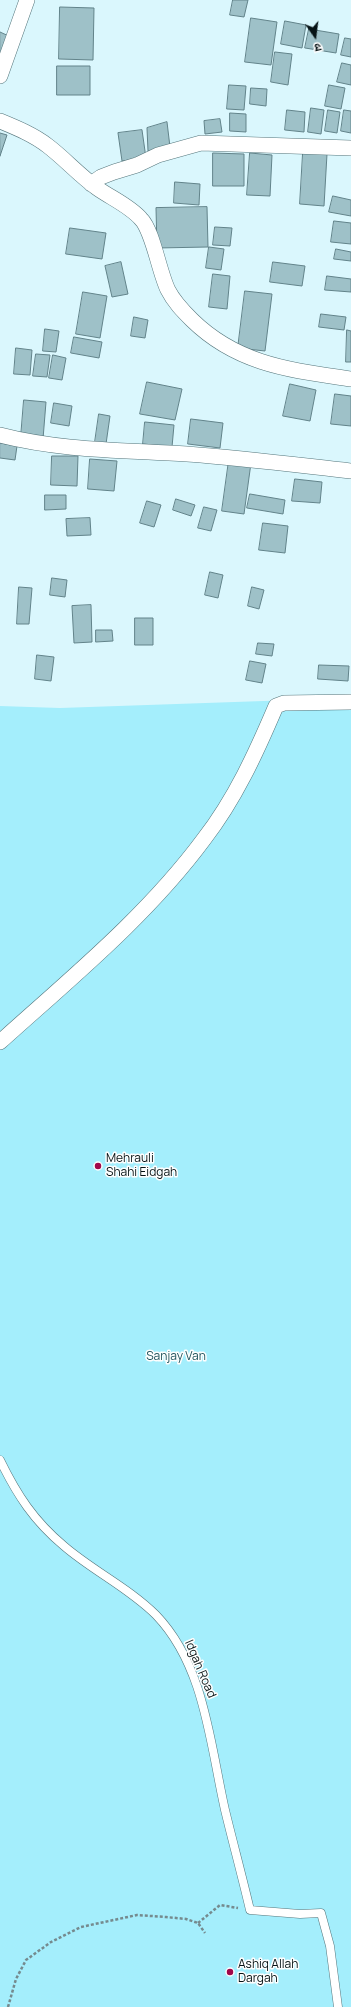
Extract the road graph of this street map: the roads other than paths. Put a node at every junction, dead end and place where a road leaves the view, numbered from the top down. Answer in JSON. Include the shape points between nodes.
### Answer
{"nodes":[{"id":1,"x":27,"y":0,"type":"edge"},
{"id":2,"x":0,"y":76,"type":"edge"},
{"id":3,"x":0,"y":121,"type":"edge"},
{"id":4,"x":351,"y":148,"type":"edge"},
{"id":5,"x":91,"y":184,"type":"junction"},
{"id":6,"x":351,"y":379,"type":"edge"},
{"id":7,"x":0,"y":435,"type":"edge"},
{"id":8,"x":351,"y":471,"type":"edge"},
{"id":9,"x":351,"y":702,"type":"edge"},
{"id":10,"x":0,"y":1042,"type":"edge"},
{"id":11,"x":0,"y":1460,"type":"edge"},
{"id":12,"x":338,"y":2007,"type":"edge"}],
"edges":[{"from":1,"to":2,"type":"street"},
{"from":3,"to":5,"type":"street","via":[[48,146]]},
{"from":4,"to":5,"type":"street","via":[[201,143],[158,155],[138,165],[101,177]]},
{"from":5,"to":6,"type":"street","via":[[142,220],[168,291],[180,307],[212,338],[235,352],[268,364]]},
{"from":7,"to":8,"type":"street","via":[[46,444],[218,456]]},
{"from":9,"to":10,"type":"street","via":[[284,702],[276,706],[233,796],[205,839],[175,876],[112,941]]},
{"from":11,"to":12,"type":"lane","name":"Idgah Road","via":[[14,1489],[33,1517],[64,1547],[136,1598],[156,1616],[175,1640],[189,1668],[204,1709],[250,1910],[321,1913],[330,1946]]}]}
